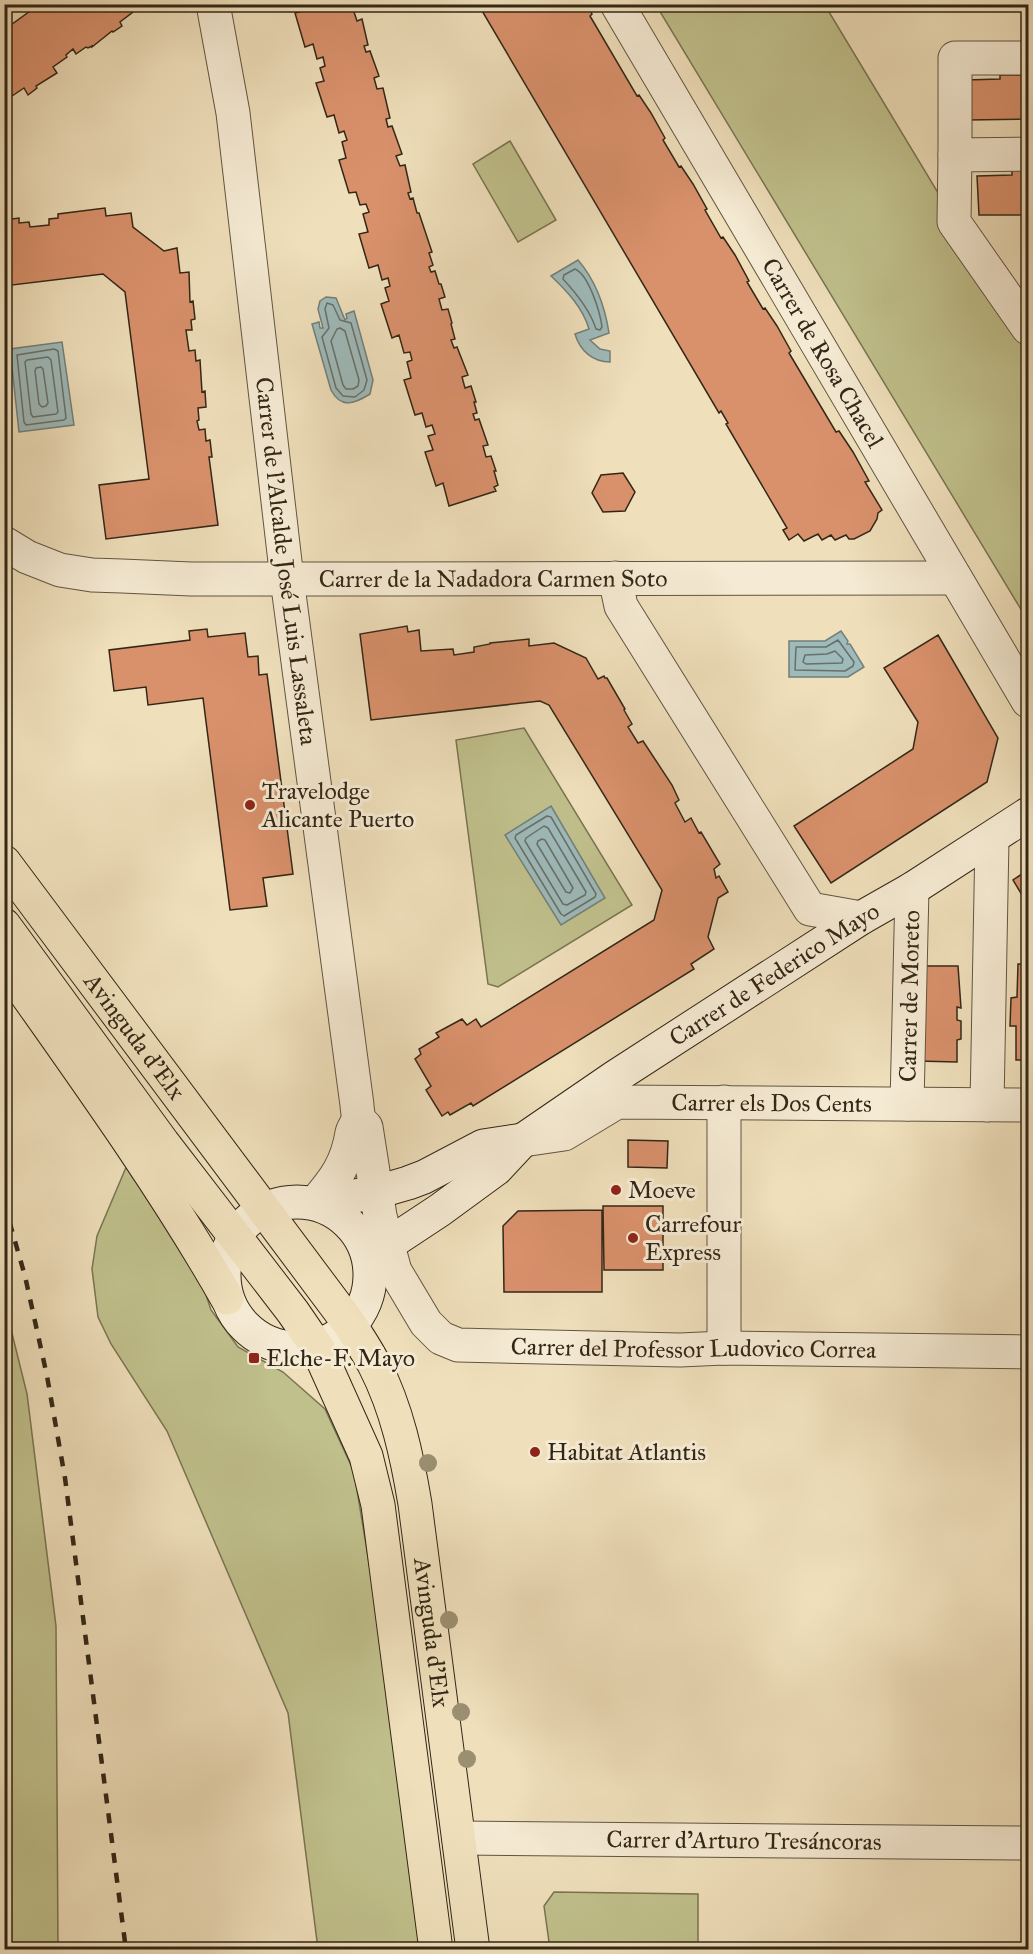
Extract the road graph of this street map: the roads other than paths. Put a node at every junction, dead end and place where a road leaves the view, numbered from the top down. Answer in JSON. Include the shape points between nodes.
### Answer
{"nodes":[{"id":1,"x":213,"y":4,"type":"edge"},
{"id":2,"x":617,"y":4,"type":"edge"},
{"id":3,"x":1029,"y":58,"type":"edge"},
{"id":4,"x":1029,"y":154,"type":"edge"},
{"id":5,"x":963,"y":155,"type":"junction"},
{"id":6,"x":1029,"y":328,"type":"edge"},
{"id":7,"x":4,"y":543,"type":"edge"},
{"id":8,"x":955,"y":578,"type":"junction"},
{"id":9,"x":287,"y":579,"type":"junction"},
{"id":10,"x":615,"y":579,"type":"junction"},
{"id":11,"x":1029,"y":701,"type":"edge"},
{"id":12,"x":1029,"y":814,"type":"edge"},
{"id":13,"x":992,"y":839,"type":"junction"},
{"id":14,"x":4,"y":862,"type":"edge"},
{"id":15,"x":912,"y":889,"type":"junction"},
{"id":16,"x":861,"y":918,"type":"junction"},
{"id":17,"x":4,"y":925,"type":"edge"},
{"id":18,"x":4,"y":963,"type":"edge"},
{"id":19,"x":724,"y":1102,"type":"junction"},
{"id":20,"x":907,"y":1104,"type":"junction"},
{"id":21,"x":987,"y":1105,"type":"junction"},
{"id":22,"x":1029,"y":1105,"type":"edge"},
{"id":23,"x":358,"y":1119,"type":"junction"},
{"id":24,"x":523,"y":1140,"type":"junction"},
{"id":25,"x":377,"y":1192,"type":"junction"},
{"id":26,"x":315,"y":1203,"type":"junction"},
{"id":27,"x":264,"y":1209,"type":"junction"},
{"id":28,"x":235,"y":1236,"type":"junction"},
{"id":29,"x":383,"y":1257,"type":"junction"},
{"id":30,"x":226,"y":1298,"type":"junction"},
{"id":31,"x":351,"y":1326,"type":"junction"},
{"id":32,"x":317,"y":1347,"type":"junction"},
{"id":33,"x":724,"y":1348,"type":"junction"},
{"id":34,"x":1029,"y":1352,"type":"edge"},
{"id":35,"x":459,"y":1838,"type":"junction"},
{"id":36,"x":1029,"y":1843,"type":"edge"},
{"id":37,"x":436,"y":1950,"type":"edge"},
{"id":38,"x":473,"y":1950,"type":"edge"}],
"edges":[{"from":1,"to":9,"type":"street","name":"Carrer de l'Alcalde José Luis Lassaleta","via":[[233,113]]},
{"from":2,"to":8,"type":"street","name":"Carrer de Rosa Chacel"},
{"from":3,"to":5,"type":"street","via":[[955,58]]},
{"from":4,"to":5,"type":"street"},
{"from":5,"to":6,"type":"street","via":[[954,222]]},
{"from":7,"to":9,"type":"street","name":"Carrer de la Nadadora Carmen Soto","via":[[60,570],[92,575]]},
{"from":8,"to":10,"type":"street","name":"Carrer de la Nadadora Carmen Soto"},
{"from":8,"to":11,"type":"street","name":"Carrer de Rosa Chacel"},
{"from":9,"to":10,"type":"street","name":"Carrer de la Nadadora Carmen Soto"},
{"from":9,"to":23,"type":"street","name":"Carrer de l'Alcalde José Luis Lassaleta"},
{"from":10,"to":16,"type":"street","via":[[621,606],[810,909]]},
{"from":12,"to":13,"type":"street","name":"Carrer de Federico Mayo"},
{"from":13,"to":15,"type":"street","name":"Carrer de Federico Mayo"},
{"from":13,"to":21,"type":"street"},
{"from":14,"to":27,"type":"main road","name":"Avinguda d'Elx"},
{"from":15,"to":16,"type":"street","name":"Carrer de Federico Mayo"},
{"from":15,"to":20,"type":"street","name":"Carrer de Moreto"},
{"from":16,"to":24,"type":"street","name":"Carrer de Federico Mayo"},
{"from":17,"to":28,"type":"main road","name":"Avinguda d'Elx"},
{"from":18,"to":30,"type":"main road","via":[[140,1157]]},
{"from":19,"to":20,"type":"street","name":"Carrer els Dos Cents"},
{"from":19,"to":24,"type":"street","name":"Carrer els Dos Cents","via":[[616,1102],[564,1134]]},
{"from":19,"to":33,"type":"street"},
{"from":20,"to":21,"type":"street","name":"Carrer els Dos Cents"},
{"from":21,"to":22,"type":"street","name":"Carrer els Dos Cents"},
{"from":23,"to":25,"type":"street","name":"Carrer de l'Alcalde José Luis Lassaleta","via":[[366,1127]]},
{"from":23,"to":26,"type":"street","name":"Carrer de l'Alcalde José Luis Lassaleta","via":[[345,1161],[333,1183]]},
{"from":24,"to":25,"type":"street","name":"Carrer de Federico Mayo","via":[[483,1146],[424,1177]]},
{"from":24,"to":29,"type":"street","name":"Carrer de Federico Mayo","via":[[496,1169]]},
{"from":25,"to":26,"type":"street","name":"Carrer de Federico Mayo"},
{"from":25,"to":29,"type":"street","name":"Carrer de l'Alcalde José Luis Lassaleta"},
{"from":26,"to":27,"type":"street","via":[[286,1202]]},
{"from":26,"to":29,"type":"street","via":[[333,1210]]},
{"from":27,"to":28,"type":"street"},
{"from":27,"to":31,"type":"main road","name":"Avinguda d'Elx"},
{"from":28,"to":30,"type":"street","via":[[224,1266]]},
{"from":28,"to":32,"type":"main road","name":"Avinguda d'Elx"},
{"from":29,"to":31,"type":"street","via":[[370,1280],[365,1305]]},
{"from":29,"to":33,"type":"street","name":"Carrer del Professor Ludovico Correa","via":[[426,1323],[441,1338],[458,1345]]},
{"from":30,"to":32,"type":"street","via":[[247,1330],[263,1341],[290,1349]]},
{"from":31,"to":32,"type":"street"},
{"from":31,"to":35,"type":"main road","name":"Avinguda d'Elx","via":[[375,1365],[407,1455]]},
{"from":32,"to":37,"type":"main road","name":"Avinguda d'Elx","via":[[366,1456],[378,1505]]},
{"from":33,"to":34,"type":"street","name":"Carrer del Professor Ludovico Correa"},
{"from":35,"to":36,"type":"street","name":"Carrer d'Arturo Tresáncoras"},
{"from":35,"to":38,"type":"main road","name":"Avinguda d'Elx"}]}
